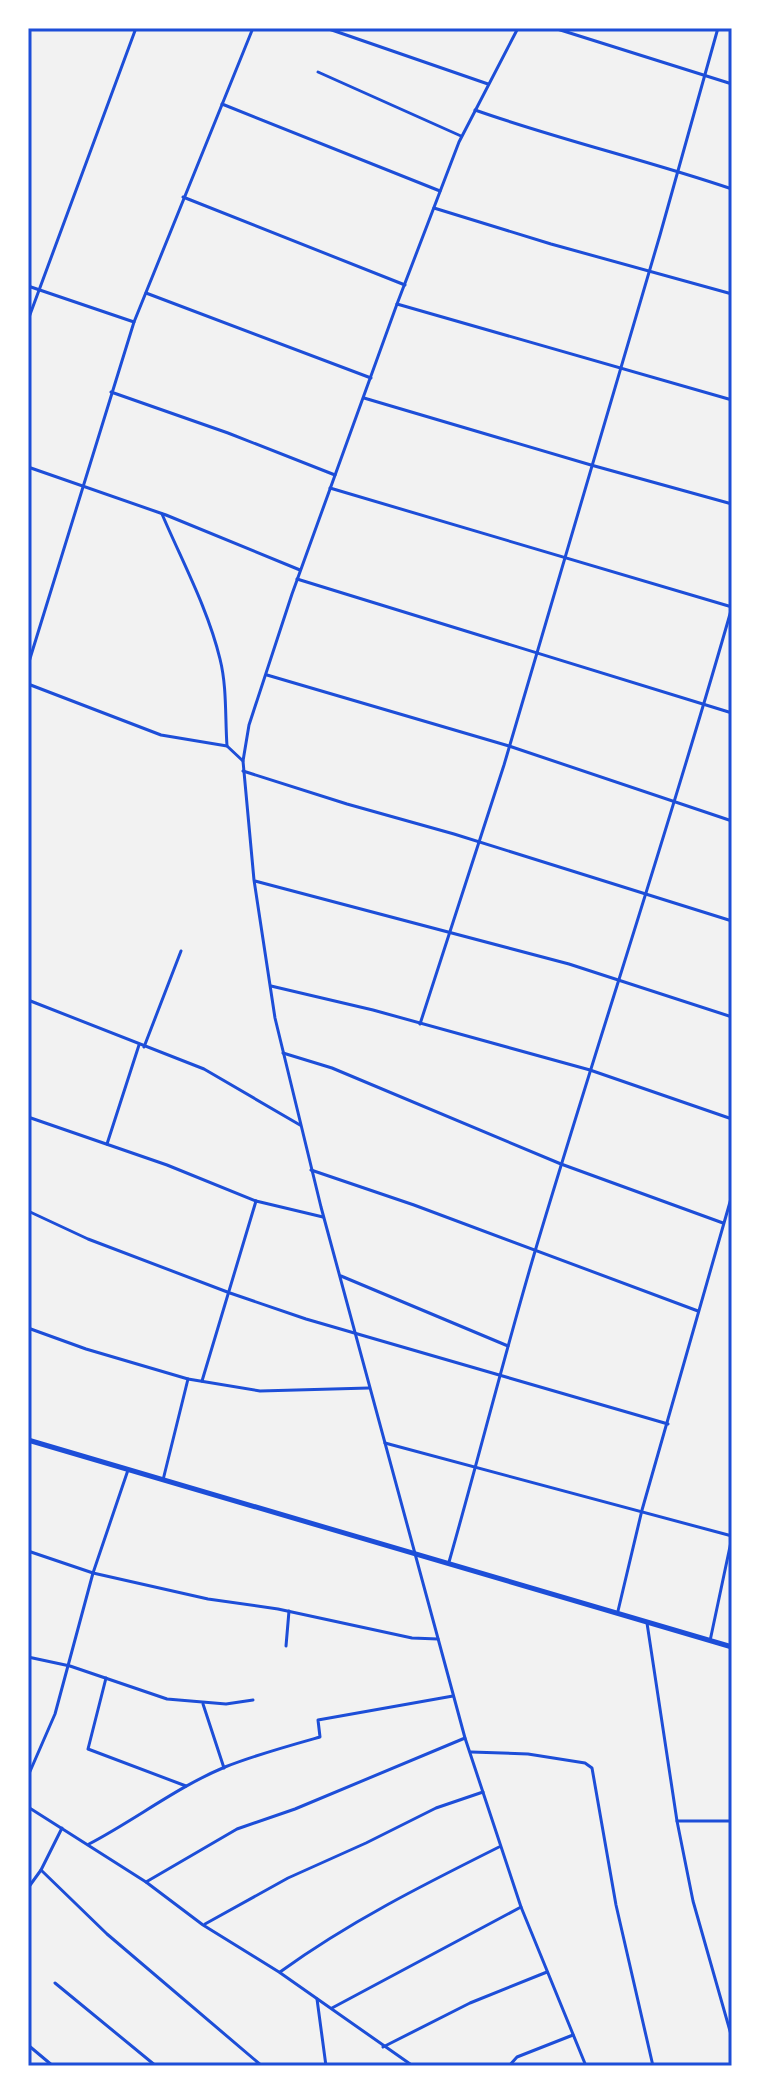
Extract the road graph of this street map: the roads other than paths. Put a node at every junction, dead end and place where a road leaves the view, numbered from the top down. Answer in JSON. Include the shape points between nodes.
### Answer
{"nodes":[{"id":1,"x":136,"y":28,"type":"edge"},
{"id":2,"x":253,"y":28,"type":"edge"},
{"id":3,"x":326,"y":28,"type":"edge"},
{"id":4,"x":518,"y":28,"type":"edge"},
{"id":5,"x":554,"y":28,"type":"edge"},
{"id":6,"x":718,"y":28,"type":"edge"},
{"id":7,"x":318,"y":72,"type":"dead end"},
{"id":8,"x":704,"y":75,"type":"junction"},
{"id":9,"x":488,"y":84,"type":"junction"},
{"id":10,"x":732,"y":84,"type":"edge"},
{"id":11,"x":222,"y":104,"type":"junction"},
{"id":12,"x":475,"y":110,"type":"junction"},
{"id":13,"x":461,"y":136,"type":"junction"},
{"id":14,"x":678,"y":171,"type":"junction"},
{"id":15,"x":732,"y":189,"type":"edge"},
{"id":16,"x":440,"y":191,"type":"junction"},
{"id":17,"x":183,"y":197,"type":"junction"},
{"id":18,"x":434,"y":208,"type":"junction"},
{"id":19,"x":649,"y":270,"type":"junction"},
{"id":20,"x":405,"y":285,"type":"junction"},
{"id":21,"x":28,"y":286,"type":"edge"},
{"id":22,"x":40,"y":291,"type":"junction"},
{"id":23,"x":146,"y":293,"type":"junction"},
{"id":24,"x":732,"y":294,"type":"edge"},
{"id":25,"x":397,"y":304,"type":"junction"},
{"id":26,"x":28,"y":320,"type":"edge"},
{"id":27,"x":134,"y":322,"type":"junction"},
{"id":28,"x":620,"y":366,"type":"junction"},
{"id":29,"x":372,"y":378,"type":"junction"},
{"id":30,"x":111,"y":392,"type":"junction"},
{"id":31,"x":364,"y":398,"type":"junction"},
{"id":32,"x":732,"y":400,"type":"edge"},
{"id":33,"x":591,"y":465,"type":"junction"},
{"id":34,"x":28,"y":467,"type":"edge"},
{"id":35,"x":335,"y":475,"type":"junction"},
{"id":36,"x":81,"y":486,"type":"junction"},
{"id":37,"x":330,"y":488,"type":"junction"},
{"id":38,"x":732,"y":504,"type":"edge"},
{"id":39,"x":162,"y":514,"type":"junction"},
{"id":40,"x":563,"y":558,"type":"junction"},
{"id":41,"x":300,"y":570,"type":"junction"},
{"id":42,"x":297,"y":579,"type":"junction"},
{"id":43,"x":732,"y":607,"type":"edge"},
{"id":44,"x":536,"y":654,"type":"junction"},
{"id":45,"x":28,"y":665,"type":"edge"},
{"id":46,"x":267,"y":675,"type":"junction"},
{"id":47,"x":28,"y":684,"type":"edge"},
{"id":48,"x":705,"y":704,"type":"junction"},
{"id":49,"x":732,"y":713,"type":"edge"},
{"id":50,"x":227,"y":746,"type":"junction"},
{"id":51,"x":509,"y":746,"type":"junction"},
{"id":52,"x":243,"y":761,"type":"junction"},
{"id":53,"x":243,"y":771,"type":"junction"},
{"id":54,"x":675,"y":802,"type":"junction"},
{"id":55,"x":732,"y":821,"type":"edge"},
{"id":56,"x":479,"y":842,"type":"junction"},
{"id":57,"x":254,"y":880,"type":"junction"},
{"id":58,"x":644,"y":893,"type":"junction"},
{"id":59,"x":732,"y":921,"type":"edge"},
{"id":60,"x":449,"y":932,"type":"junction"},
{"id":61,"x":181,"y":951,"type":"dead end"},
{"id":62,"x":618,"y":980,"type":"junction"},
{"id":63,"x":270,"y":986,"type":"junction"},
{"id":64,"x":28,"y":1000,"type":"edge"},
{"id":65,"x":732,"y":1017,"type":"edge"},
{"id":66,"x":420,"y":1024,"type":"junction"},
{"id":67,"x":142,"y":1046,"type":"junction"},
{"id":68,"x":281,"y":1052,"type":"junction"},
{"id":69,"x":590,"y":1070,"type":"junction"},
{"id":70,"x":28,"y":1117,"type":"edge"},
{"id":71,"x":732,"y":1119,"type":"edge"},
{"id":72,"x":300,"y":1125,"type":"junction"},
{"id":73,"x":107,"y":1144,"type":"junction"},
{"id":74,"x":561,"y":1164,"type":"junction"},
{"id":75,"x":311,"y":1170,"type":"junction"},
{"id":76,"x":732,"y":1195,"type":"edge"},
{"id":77,"x":256,"y":1201,"type":"junction"},
{"id":78,"x":28,"y":1211,"type":"edge"},
{"id":79,"x":323,"y":1217,"type":"junction"},
{"id":80,"x":723,"y":1223,"type":"junction"},
{"id":81,"x":535,"y":1252,"type":"junction"},
{"id":82,"x":341,"y":1276,"type":"junction"},
{"id":83,"x":230,"y":1293,"type":"junction"},
{"id":84,"x":698,"y":1311,"type":"junction"},
{"id":85,"x":28,"y":1328,"type":"edge"},
{"id":86,"x":355,"y":1333,"type":"junction"},
{"id":87,"x":508,"y":1346,"type":"junction"},
{"id":88,"x":499,"y":1376,"type":"junction"},
{"id":89,"x":188,"y":1379,"type":"junction"},
{"id":90,"x":202,"y":1381,"type":"junction"},
{"id":91,"x":369,"y":1388,"type":"junction"},
{"id":92,"x":668,"y":1424,"type":"junction"},
{"id":93,"x":28,"y":1440,"type":"edge"},
{"id":94,"x":385,"y":1443,"type":"junction"},
{"id":95,"x":475,"y":1466,"type":"junction"},
{"id":96,"x":128,"y":1470,"type":"junction"},
{"id":97,"x":163,"y":1480,"type":"junction"},
{"id":98,"x":642,"y":1510,"type":"junction"},
{"id":99,"x":732,"y":1536,"type":"edge"},
{"id":100,"x":28,"y":1551,"type":"edge"},
{"id":101,"x":416,"y":1555,"type":"junction"},
{"id":102,"x":448,"y":1564,"type":"junction"},
{"id":103,"x":93,"y":1573,"type":"junction"},
{"id":104,"x":289,"y":1611,"type":"junction"},
{"id":105,"x":617,"y":1614,"type":"junction"},
{"id":106,"x":647,"y":1623,"type":"junction"},
{"id":107,"x":439,"y":1639,"type":"junction"},
{"id":108,"x":710,"y":1641,"type":"junction"},
{"id":109,"x":286,"y":1646,"type":"dead end"},
{"id":110,"x":732,"y":1647,"type":"edge"},
{"id":111,"x":28,"y":1657,"type":"edge"},
{"id":112,"x":70,"y":1666,"type":"junction"},
{"id":113,"x":106,"y":1677,"type":"junction"},
{"id":114,"x":453,"y":1696,"type":"junction"},
{"id":115,"x":253,"y":1700,"type":"dead end"},
{"id":116,"x":203,"y":1704,"type":"junction"},
{"id":117,"x":465,"y":1738,"type":"junction"},
{"id":118,"x":470,"y":1752,"type":"junction"},
{"id":119,"x":224,"y":1768,"type":"junction"},
{"id":120,"x":28,"y":1776,"type":"edge"},
{"id":121,"x":186,"y":1786,"type":"junction"},
{"id":122,"x":483,"y":1792,"type":"junction"},
{"id":123,"x":28,"y":1807,"type":"edge"},
{"id":124,"x":677,"y":1821,"type":"junction"},
{"id":125,"x":732,"y":1821,"type":"edge"},
{"id":126,"x":62,"y":1828,"type":"junction"},
{"id":127,"x":89,"y":1844,"type":"junction"},
{"id":128,"x":499,"y":1847,"type":"junction"},
{"id":129,"x":41,"y":1870,"type":"junction"},
{"id":130,"x":146,"y":1882,"type":"junction"},
{"id":131,"x":28,"y":1888,"type":"edge"},
{"id":132,"x":521,"y":1907,"type":"junction"},
{"id":133,"x":203,"y":1925,"type":"junction"},
{"id":134,"x":279,"y":1972,"type":"junction"},
{"id":135,"x":547,"y":1972,"type":"junction"},
{"id":136,"x":55,"y":1983,"type":"dead end"},
{"id":137,"x":317,"y":1999,"type":"junction"},
{"id":138,"x":332,"y":2008,"type":"junction"},
{"id":139,"x":573,"y":2035,"type":"junction"},
{"id":140,"x":732,"y":2038,"type":"edge"},
{"id":141,"x":28,"y":2045,"type":"edge"},
{"id":142,"x":383,"y":2047,"type":"junction"},
{"id":143,"x":53,"y":2066,"type":"edge"},
{"id":144,"x":156,"y":2066,"type":"edge"},
{"id":145,"x":262,"y":2066,"type":"edge"},
{"id":146,"x":326,"y":2066,"type":"edge"},
{"id":147,"x":413,"y":2066,"type":"edge"},
{"id":148,"x":509,"y":2066,"type":"edge"},
{"id":149,"x":586,"y":2066,"type":"edge"},
{"id":150,"x":653,"y":2066,"type":"edge"}],
"edges":[{"from":1,"to":22,"type":"street"},
{"from":2,"to":11,"type":"street"},
{"from":3,"to":9,"type":"street"},
{"from":4,"to":9,"type":"street"},
{"from":5,"to":8,"type":"street"},
{"from":6,"to":8,"type":"street"},
{"from":7,"to":13,"type":"street"},
{"from":8,"to":10,"type":"street"},
{"from":8,"to":14,"type":"street"},
{"from":9,"to":12,"type":"street"},
{"from":11,"to":16,"type":"street"},
{"from":11,"to":17,"type":"street"},
{"from":12,"to":13,"type":"street"},
{"from":12,"to":14,"type":"street"},
{"from":13,"to":16,"type":"street"},
{"from":14,"to":15,"type":"street"},
{"from":14,"to":19,"type":"street"},
{"from":16,"to":18,"type":"street"},
{"from":17,"to":20,"type":"street"},
{"from":17,"to":23,"type":"street"},
{"from":18,"to":19,"type":"street"},
{"from":18,"to":20,"type":"street"},
{"from":19,"to":24,"type":"street"},
{"from":19,"to":28,"type":"street"},
{"from":20,"to":25,"type":"street"},
{"from":21,"to":22,"type":"street"},
{"from":22,"to":26,"type":"street"},
{"from":22,"to":27,"type":"street"},
{"from":23,"to":27,"type":"street"},
{"from":23,"to":29,"type":"street"},
{"from":25,"to":28,"type":"street"},
{"from":25,"to":29,"type":"street"},
{"from":27,"to":30,"type":"street"},
{"from":28,"to":32,"type":"street"},
{"from":28,"to":33,"type":"street"},
{"from":29,"to":31,"type":"street"},
{"from":30,"to":35,"type":"street"},
{"from":30,"to":36,"type":"street"},
{"from":31,"to":33,"type":"street"},
{"from":31,"to":35,"type":"street"},
{"from":33,"to":38,"type":"street"},
{"from":33,"to":40,"type":"street"},
{"from":34,"to":36,"type":"street"},
{"from":35,"to":37,"type":"street"},
{"from":36,"to":39,"type":"street"},
{"from":36,"to":45,"type":"street"},
{"from":37,"to":40,"type":"street"},
{"from":37,"to":41,"type":"street"},
{"from":39,"to":41,"type":"street"},
{"from":39,"to":50,"type":"street","via":[[220,659]]},
{"from":40,"to":43,"type":"street"},
{"from":40,"to":44,"type":"street"},
{"from":41,"to":42,"type":"street"},
{"from":42,"to":44,"type":"street"},
{"from":42,"to":46,"type":"street"},
{"from":43,"to":48,"type":"street"},
{"from":44,"to":48,"type":"street"},
{"from":44,"to":51,"type":"street"},
{"from":46,"to":51,"type":"street"},
{"from":46,"to":52,"type":"street"},
{"from":47,"to":50,"type":"street","via":[[161,735]]},
{"from":48,"to":49,"type":"street"},
{"from":48,"to":54,"type":"street"},
{"from":50,"to":52,"type":"street"},
{"from":51,"to":54,"type":"street"},
{"from":51,"to":56,"type":"street"},
{"from":52,"to":53,"type":"street"},
{"from":53,"to":56,"type":"street"},
{"from":53,"to":57,"type":"street"},
{"from":54,"to":55,"type":"street"},
{"from":54,"to":58,"type":"street"},
{"from":56,"to":58,"type":"street"},
{"from":56,"to":60,"type":"street"},
{"from":57,"to":60,"type":"street"},
{"from":57,"to":63,"type":"street"},
{"from":58,"to":59,"type":"street"},
{"from":58,"to":62,"type":"street"},
{"from":60,"to":62,"type":"street"},
{"from":60,"to":66,"type":"street"},
{"from":61,"to":67,"type":"street"},
{"from":62,"to":65,"type":"street"},
{"from":62,"to":69,"type":"street"},
{"from":63,"to":66,"type":"street"},
{"from":63,"to":68,"type":"street"},
{"from":64,"to":67,"type":"street"},
{"from":66,"to":69,"type":"street"},
{"from":67,"to":72,"type":"street","via":[[204,1069]]},
{"from":67,"to":73,"type":"street"},
{"from":68,"to":72,"type":"street"},
{"from":68,"to":74,"type":"street","via":[[332,1068]]},
{"from":69,"to":71,"type":"street"},
{"from":69,"to":74,"type":"street"},
{"from":70,"to":73,"type":"street"},
{"from":72,"to":75,"type":"street"},
{"from":73,"to":77,"type":"street"},
{"from":74,"to":80,"type":"street"},
{"from":74,"to":81,"type":"street"},
{"from":75,"to":79,"type":"street"},
{"from":75,"to":81,"type":"street"},
{"from":76,"to":80,"type":"street"},
{"from":77,"to":79,"type":"street"},
{"from":77,"to":83,"type":"street"},
{"from":78,"to":83,"type":"street"},
{"from":79,"to":82,"type":"street"},
{"from":80,"to":84,"type":"street"},
{"from":81,"to":84,"type":"street"},
{"from":81,"to":87,"type":"street"},
{"from":82,"to":86,"type":"street"},
{"from":82,"to":87,"type":"street"},
{"from":83,"to":86,"type":"street"},
{"from":83,"to":90,"type":"street"},
{"from":84,"to":92,"type":"street"},
{"from":85,"to":89,"type":"street"},
{"from":86,"to":88,"type":"street"},
{"from":86,"to":91,"type":"street"},
{"from":87,"to":88,"type":"street"},
{"from":88,"to":92,"type":"street"},
{"from":88,"to":95,"type":"street"},
{"from":89,"to":90,"type":"street"},
{"from":89,"to":97,"type":"street"},
{"from":90,"to":91,"type":"street","via":[[260,1391]]},
{"from":91,"to":94,"type":"street"},
{"from":92,"to":98,"type":"street"},
{"from":93,"to":96,"type":"main road"},
{"from":94,"to":95,"type":"street"},
{"from":94,"to":101,"type":"street"},
{"from":95,"to":98,"type":"street"},
{"from":95,"to":102,"type":"street"},
{"from":96,"to":97,"type":"main road"},
{"from":96,"to":103,"type":"street"},
{"from":97,"to":101,"type":"main road"},
{"from":98,"to":99,"type":"street"},
{"from":98,"to":105,"type":"street"},
{"from":99,"to":108,"type":"street"},
{"from":100,"to":103,"type":"street"},
{"from":101,"to":102,"type":"main road"},
{"from":101,"to":107,"type":"street"},
{"from":102,"to":105,"type":"main road"},
{"from":103,"to":104,"type":"street"},
{"from":103,"to":112,"type":"street"},
{"from":104,"to":107,"type":"street"},
{"from":104,"to":109,"type":"street"},
{"from":105,"to":106,"type":"main road"},
{"from":106,"to":108,"type":"main road"},
{"from":106,"to":124,"type":"street"},
{"from":107,"to":114,"type":"street"},
{"from":108,"to":110,"type":"main road"},
{"from":111,"to":112,"type":"street"},
{"from":112,"to":113,"type":"street"},
{"from":112,"to":120,"type":"street"},
{"from":113,"to":116,"type":"street","via":[[160,1698]]},
{"from":113,"to":121,"type":"street","via":[[87,1748]]},
{"from":114,"to":117,"type":"street"},
{"from":114,"to":119,"type":"street","via":[[318,1720],[320,1737]]},
{"from":115,"to":116,"type":"street"},
{"from":116,"to":119,"type":"street"},
{"from":117,"to":118,"type":"street"},
{"from":117,"to":130,"type":"street","via":[[237,1829]]},
{"from":118,"to":122,"type":"street"},
{"from":118,"to":150,"type":"street","via":[[528,1754],[592,1768]]},
{"from":119,"to":121,"type":"street"},
{"from":121,"to":127,"type":"street"},
{"from":122,"to":128,"type":"street"},
{"from":122,"to":133,"type":"street","via":[[436,1808],[288,1878]]},
{"from":123,"to":126,"type":"street"},
{"from":124,"to":125,"type":"street"},
{"from":124,"to":140,"type":"street","via":[[693,1901]]},
{"from":126,"to":127,"type":"street"},
{"from":126,"to":129,"type":"street"},
{"from":127,"to":130,"type":"street"},
{"from":128,"to":132,"type":"street"},
{"from":128,"to":134,"type":"street","via":[[372,1912]]},
{"from":129,"to":131,"type":"street"},
{"from":129,"to":145,"type":"street","via":[[107,1934]]},
{"from":130,"to":133,"type":"street"},
{"from":132,"to":135,"type":"street"},
{"from":132,"to":138,"type":"street"},
{"from":133,"to":134,"type":"street"},
{"from":134,"to":137,"type":"street"},
{"from":135,"to":139,"type":"street"},
{"from":135,"to":142,"type":"street"},
{"from":136,"to":144,"type":"street"},
{"from":137,"to":138,"type":"street"},
{"from":137,"to":146,"type":"street"},
{"from":138,"to":142,"type":"street"},
{"from":139,"to":148,"type":"street","via":[[517,2057]]},
{"from":139,"to":149,"type":"street"},
{"from":141,"to":143,"type":"street"},
{"from":142,"to":147,"type":"street"}]}
